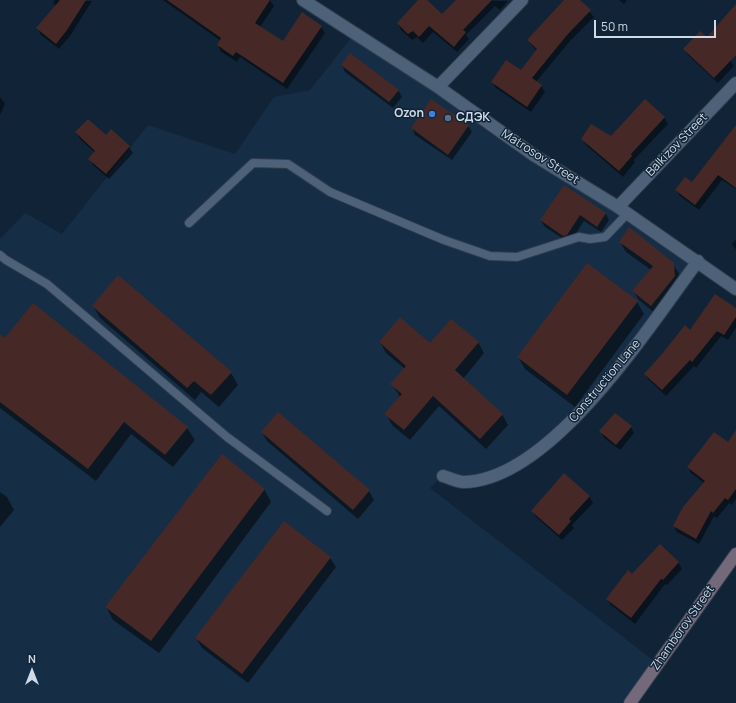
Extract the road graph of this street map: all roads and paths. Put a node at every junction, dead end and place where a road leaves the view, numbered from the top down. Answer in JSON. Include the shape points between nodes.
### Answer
{"nodes":[{"id":1,"x":303,"y":0,"type":"edge"},
{"id":2,"x":522,"y":0,"type":"edge"},
{"id":3,"x":736,"y":83,"type":"edge"},
{"id":4,"x":438,"y":87,"type":"junction"},
{"id":5,"x":623,"y":210,"type":"junction"},
{"id":6,"x":190,"y":223,"type":"dead end"},
{"id":7,"x":0,"y":255,"type":"edge"},
{"id":8,"x":698,"y":261,"type":"junction"},
{"id":9,"x":736,"y":289,"type":"edge"},
{"id":10,"x":443,"y":476,"type":"dead end"},
{"id":11,"x":327,"y":511,"type":"dead end"},
{"id":12,"x":736,"y":554,"type":"edge"},
{"id":13,"x":630,"y":703,"type":"edge"}],
"edges":[{"from":1,"to":4,"type":"street","name":"Matrosov Street"},
{"from":2,"to":4,"type":"street"},
{"from":3,"to":5,"type":"street","name":"Balkizov Street"},
{"from":4,"to":5,"type":"street","name":"Matrosov Street","via":[[535,156]]},
{"from":5,"to":6,"type":"lane","via":[[605,237],[579,237],[517,257],[490,256],[444,240],[330,192],[288,164],[253,163]]},
{"from":5,"to":8,"type":"street","name":"Matrosov Street"},
{"from":7,"to":11,"type":"lane","via":[[47,284],[227,437]]},
{"from":8,"to":9,"type":"street","name":"Matrosov Street"},
{"from":8,"to":10,"type":"street","name":"Construction Lane","via":[[611,377],[572,422],[509,469],[482,480],[462,482]]},
{"from":12,"to":13,"type":"street","name":"Zhamborov Street"}]}
